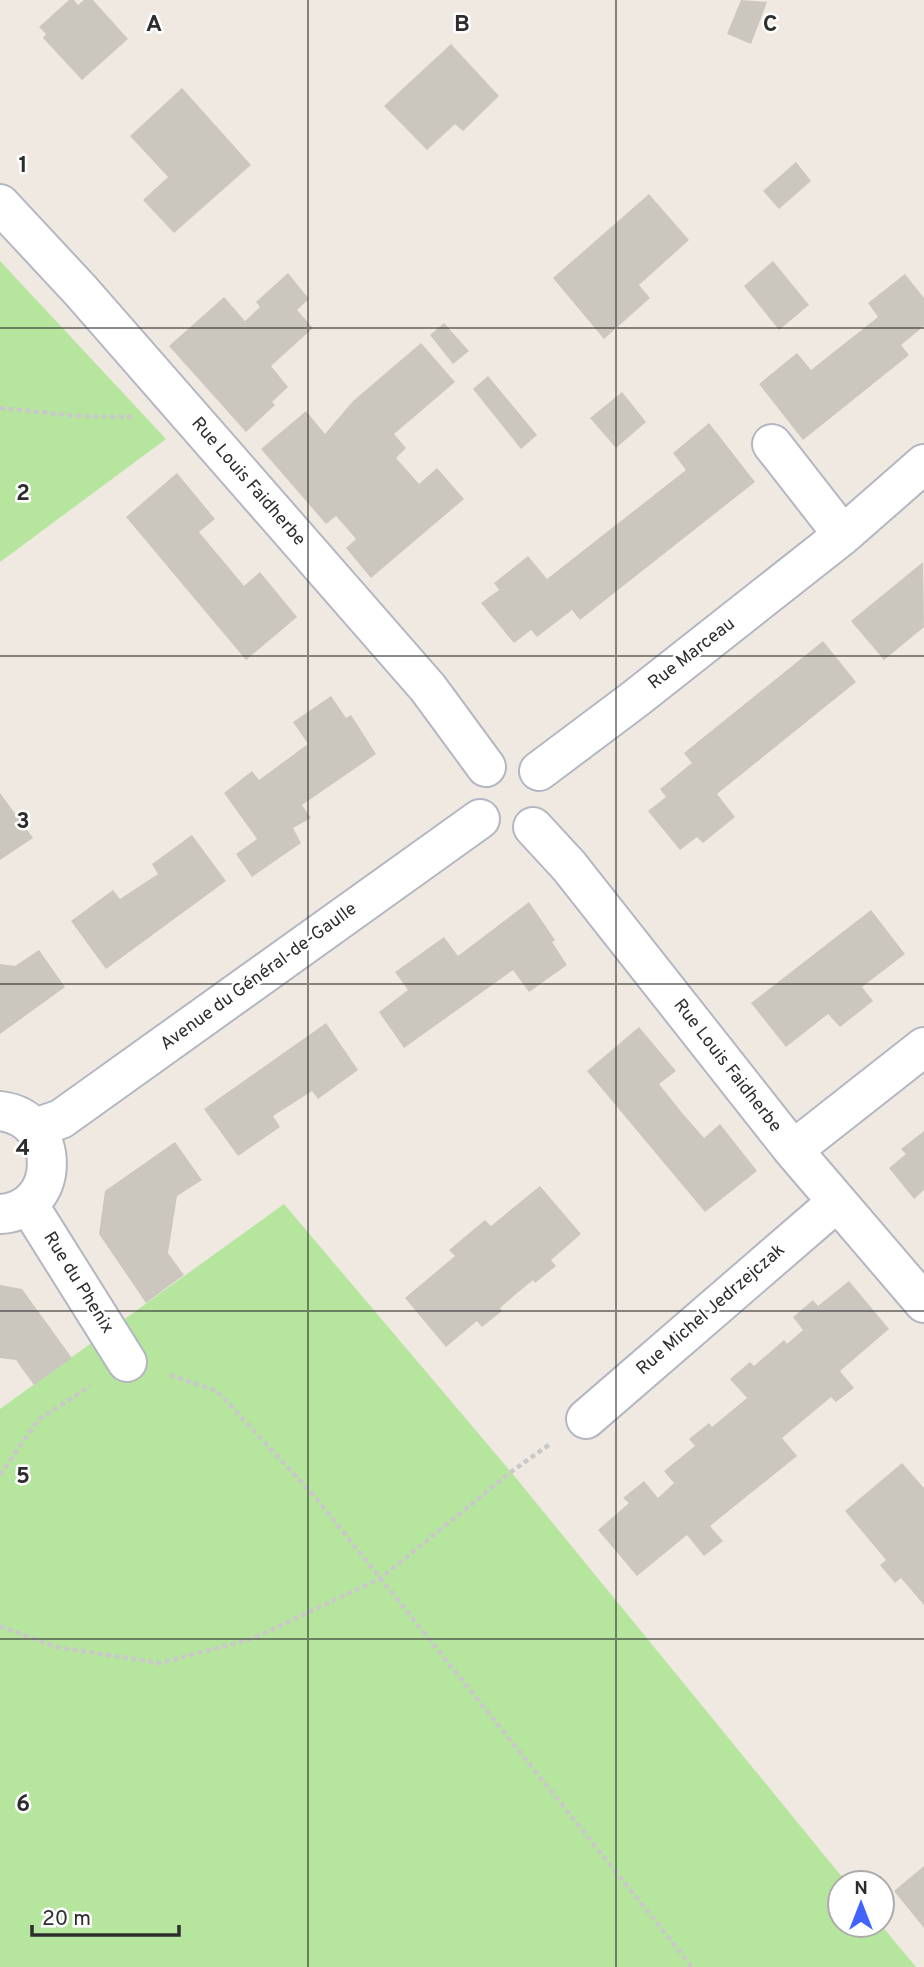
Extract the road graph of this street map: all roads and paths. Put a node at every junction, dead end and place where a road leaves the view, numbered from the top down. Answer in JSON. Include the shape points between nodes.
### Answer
{"nodes":[{"id":1,"x":0,"y":204,"type":"edge"},
{"id":2,"x":0,"y":408,"type":"edge"},
{"id":3,"x":192,"y":418,"type":"junction"},
{"id":4,"x":772,"y":444,"type":"dead end"},
{"id":5,"x":924,"y":464,"type":"edge"},
{"id":6,"x":843,"y":535,"type":"junction"},
{"id":7,"x":486,"y":767,"type":"junction"},
{"id":8,"x":538,"y":771,"type":"junction"},
{"id":9,"x":480,"y":819,"type":"junction"},
{"id":10,"x":533,"y":827,"type":"junction"},
{"id":11,"x":924,"y":1048,"type":"edge"},
{"id":12,"x":0,"y":1111,"type":"edge"},
{"id":13,"x":35,"y":1128,"type":"junction"},
{"id":14,"x":793,"y":1150,"type":"junction"},
{"id":15,"x":837,"y":1202,"type":"junction"},
{"id":16,"x":14,"y":1209,"type":"edge"},
{"id":17,"x":924,"y":1303,"type":"edge"},
{"id":18,"x":127,"y":1362,"type":"junction"},
{"id":19,"x":586,"y":1419,"type":"joint"},
{"id":20,"x":0,"y":1475,"type":"edge"},
{"id":21,"x":381,"y":1578,"type":"junction"},
{"id":22,"x":0,"y":1626,"type":"edge"},
{"id":23,"x":692,"y":1967,"type":"edge"}],
"edges":[{"from":1,"to":3,"type":"street","name":"Rue Louis Faidherbe"},
{"from":2,"to":3,"type":"path","via":[[78,416]]},
{"from":3,"to":7,"type":"street","name":"Rue Louis Faidherbe","via":[[428,688]]},
{"from":4,"to":6,"type":"street"},
{"from":5,"to":6,"type":"street","name":"Rue Marceau"},
{"from":6,"to":8,"type":"street","name":"Rue Marceau"},
{"from":7,"to":8,"type":"street","via":[[519,760]]},
{"from":7,"to":9,"type":"street","via":[[472,797]]},
{"from":8,"to":10,"type":"street","via":[[548,794],[547,806]]},
{"from":9,"to":10,"type":"street","via":[[499,832]]},
{"from":9,"to":13,"type":"street","name":"Avenue du Général-de-Gaulle","via":[[61,1119]]},
{"from":10,"to":14,"type":"street","name":"Rue Louis Faidherbe","via":[[569,866]]},
{"from":11,"to":14,"type":"street"},
{"from":12,"to":13,"type":"street"},
{"from":13,"to":16,"type":"street","via":[[48,1159],[46,1177],[39,1192]]},
{"from":14,"to":15,"type":"street","name":"Rue Louis Faidherbe"},
{"from":15,"to":17,"type":"street","name":"Rue Louis Faidherbe"},
{"from":15,"to":19,"type":"street","name":"Rue Michel Jedrzejczak"},
{"from":16,"to":18,"type":"street","name":"Rue du Phenix"},
{"from":18,"to":20,"type":"path","via":[[38,1420]]},
{"from":18,"to":21,"type":"path","via":[[217,1391],[316,1498]]},
{"from":19,"to":21,"type":"path"},
{"from":21,"to":22,"type":"path","via":[[252,1639],[160,1663],[56,1647]]},
{"from":21,"to":23,"type":"path"}]}
